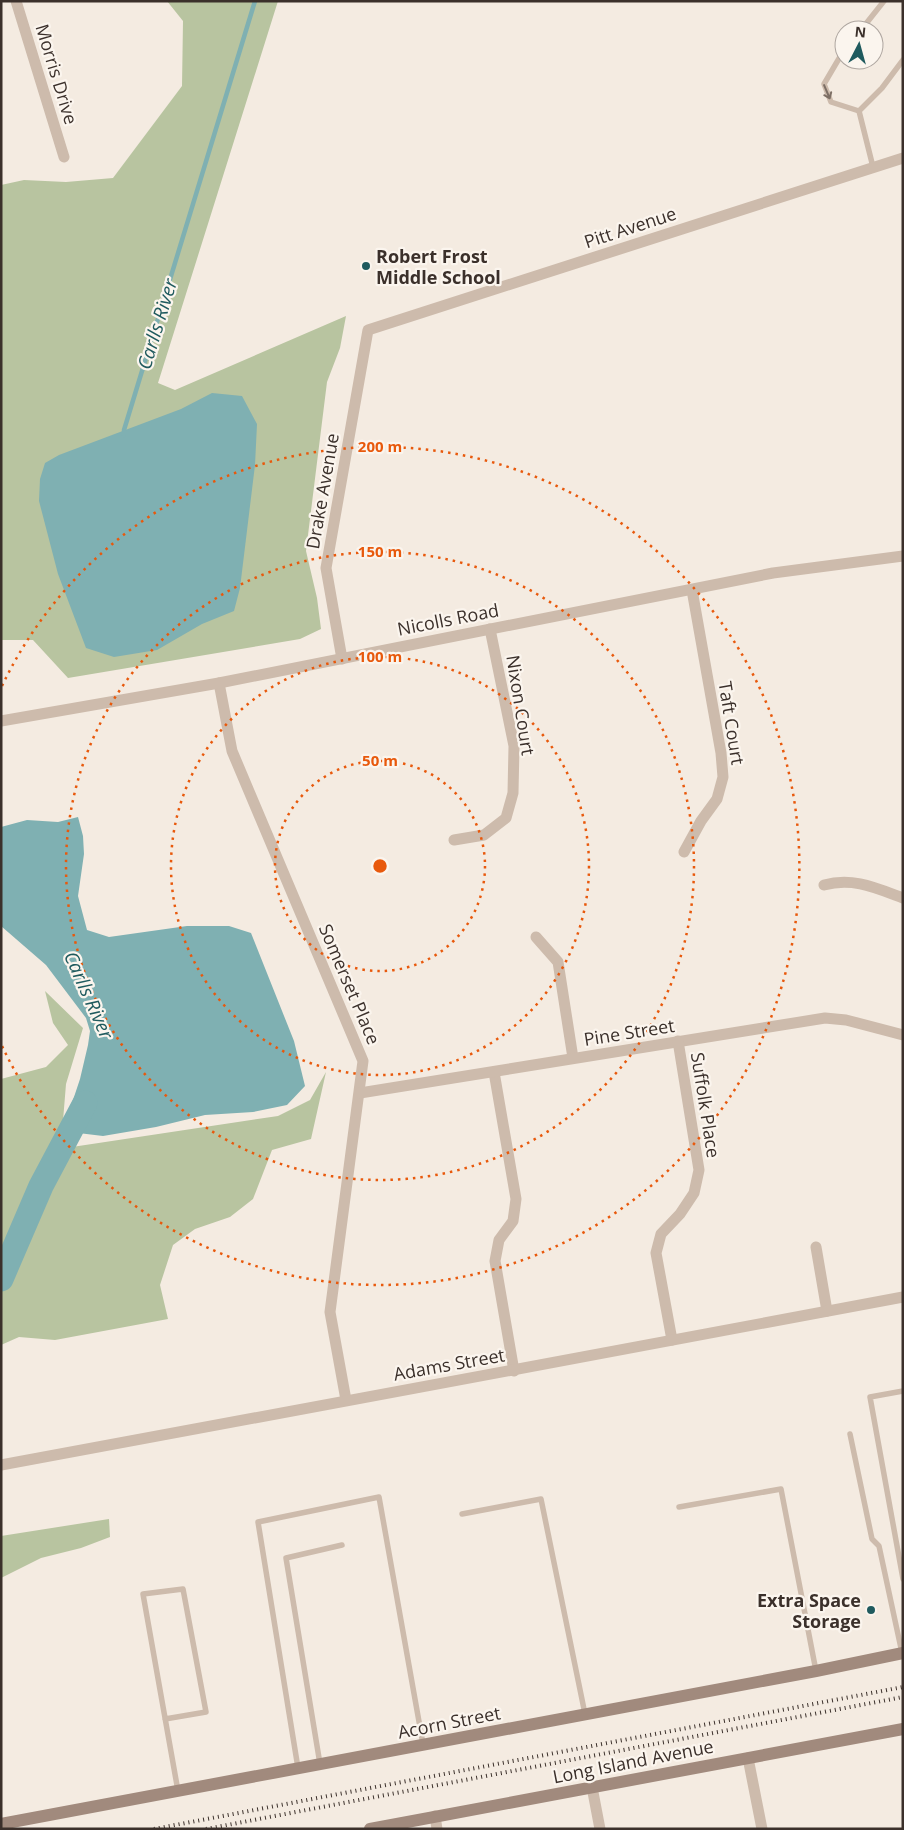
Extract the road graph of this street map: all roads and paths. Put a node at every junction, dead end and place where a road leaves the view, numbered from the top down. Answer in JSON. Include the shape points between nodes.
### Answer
{"nodes":[{"id":1,"x":16,"y":1,"type":"edge"},
{"id":2,"x":884,"y":1,"type":"edge"},
{"id":3,"x":869,"y":20,"type":"edge"},
{"id":4,"x":903,"y":60,"type":"edge"},
{"id":5,"x":834,"y":67,"type":"edge"},
{"id":6,"x":859,"y":112,"type":"junction"},
{"id":7,"x":64,"y":157,"type":"dead end"},
{"id":8,"x":903,"y":158,"type":"edge"},
{"id":9,"x":872,"y":167,"type":"junction"},
{"id":10,"x":368,"y":330,"type":"joint"},
{"id":11,"x":903,"y":556,"type":"edge"},
{"id":12,"x":692,"y":590,"type":"junction"},
{"id":13,"x":490,"y":629,"type":"junction"},
{"id":14,"x":342,"y":659,"type":"junction"},
{"id":15,"x":219,"y":682,"type":"junction"},
{"id":16,"x":1,"y":721,"type":"edge"},
{"id":17,"x":454,"y":840,"type":"dead end"},
{"id":18,"x":684,"y":852,"type":"dead end"},
{"id":19,"x":824,"y":885,"type":"dead end"},
{"id":20,"x":903,"y":898,"type":"edge"},
{"id":21,"x":536,"y":937,"type":"dead end"},
{"id":22,"x":903,"y":1035,"type":"edge"},
{"id":23,"x":678,"y":1041,"type":"junction"},
{"id":24,"x":573,"y":1058,"type":"junction"},
{"id":25,"x":494,"y":1072,"type":"junction"},
{"id":26,"x":360,"y":1093,"type":"junction"},
{"id":27,"x":816,"y":1247,"type":"dead end"},
{"id":28,"x":903,"y":1297,"type":"edge"},
{"id":29,"x":827,"y":1311,"type":"junction"},
{"id":30,"x":672,"y":1340,"type":"junction"},
{"id":31,"x":514,"y":1371,"type":"junction"},
{"id":32,"x":903,"y":1391,"type":"edge"},
{"id":33,"x":346,"y":1400,"type":"junction"},
{"id":34,"x":850,"y":1434,"type":"dead end"},
{"id":35,"x":1,"y":1465,"type":"edge"},
{"id":36,"x":679,"y":1507,"type":"dead end"},
{"id":37,"x":462,"y":1514,"type":"dead end"},
{"id":38,"x":342,"y":1545,"type":"dead end"},
{"id":39,"x":903,"y":1579,"type":"edge"},
{"id":40,"x":902,"y":1653,"type":"edge"},
{"id":41,"x":816,"y":1671,"type":"junction"},
{"id":42,"x":585,"y":1714,"type":"junction"},
{"id":43,"x":165,"y":1719,"type":"junction"},
{"id":44,"x":903,"y":1728,"type":"edge"},
{"id":45,"x":423,"y":1744,"type":"junction"},
{"id":46,"x":748,"y":1758,"type":"junction"},
{"id":47,"x":320,"y":1764,"type":"junction"},
{"id":48,"x":298,"y":1768,"type":"junction"},
{"id":49,"x":592,"y":1787,"type":"junction"},
{"id":50,"x":178,"y":1791,"type":"junction"},
{"id":51,"x":436,"y":1823,"type":"edge"},
{"id":52,"x":1,"y":1824,"type":"edge"},
{"id":53,"x":370,"y":1829,"type":"edge"},
{"id":54,"x":600,"y":1829,"type":"edge"},
{"id":55,"x":762,"y":1829,"type":"edge"}],
"edges":[{"from":1,"to":7,"type":"street","name":"Morris Drive"},
{"from":2,"to":3,"type":"lane"},
{"from":4,"to":6,"type":"lane"},
{"from":5,"to":6,"type":"lane","one_way":true,"via":[[824,84],[831,102]]},
{"from":6,"to":9,"type":"lane"},
{"from":8,"to":9,"type":"street","name":"Pitt Avenue"},
{"from":9,"to":10,"type":"street","name":"Pitt Avenue"},
{"from":10,"to":14,"type":"street","name":"Drake Avenue","via":[[326,568]]},
{"from":11,"to":12,"type":"street","name":"Nicolls Road","via":[[773,573]]},
{"from":12,"to":13,"type":"street","name":"Nicolls Road"},
{"from":12,"to":18,"type":"street","name":"Taft Court","via":[[723,777],[717,799]]},
{"from":13,"to":14,"type":"street","name":"Nicolls Road"},
{"from":13,"to":17,"type":"street","name":"Nixon Court","via":[[514,746],[513,793],[506,818],[484,835]]},
{"from":14,"to":15,"type":"street","name":"Nicolls Road"},
{"from":15,"to":16,"type":"street","name":"Nicolls Road"},
{"from":15,"to":26,"type":"street","name":"Somerset Place","via":[[232,751],[363,1061]]},
{"from":19,"to":20,"type":"street","via":[[857,882]]},
{"from":21,"to":24,"type":"street","via":[[558,962]]},
{"from":22,"to":23,"type":"street","name":"Pine Street","via":[[846,1020],[825,1018]]},
{"from":23,"to":24,"type":"street","name":"Pine Street"},
{"from":23,"to":30,"type":"street","name":"Suffolk Place","via":[[699,1170],[694,1193],[661,1234],[656,1253]]},
{"from":24,"to":25,"type":"street","name":"Pine Street"},
{"from":25,"to":26,"type":"street","name":"Pine Street"},
{"from":25,"to":31,"type":"street","via":[[516,1199],[513,1221],[499,1240],[495,1261]]},
{"from":26,"to":33,"type":"street","name":"Somerset Place","via":[[330,1312]]},
{"from":27,"to":29,"type":"street"},
{"from":28,"to":29,"type":"street","name":"Adams Street"},
{"from":29,"to":30,"type":"street","name":"Adams Street"},
{"from":30,"to":31,"type":"street","name":"Adams Street"},
{"from":31,"to":33,"type":"street","name":"Adams Street"},
{"from":32,"to":39,"type":"lane","via":[[870,1397]]},
{"from":33,"to":35,"type":"street","name":"Adams Street"},
{"from":34,"to":40,"type":"lane","via":[[872,1539],[880,1546]]},
{"from":36,"to":41,"type":"lane","via":[[780,1489]]},
{"from":37,"to":42,"type":"lane","via":[[541,1499]]},
{"from":38,"to":47,"type":"lane","via":[[286,1558]]},
{"from":40,"to":41,"type":"street","name":"Acorn Street"},
{"from":41,"to":42,"type":"street","name":"Acorn Street"},
{"from":42,"to":45,"type":"street","name":"Acorn Street"},
{"from":43,"to":43,"type":"lane","via":[[143,1594],[183,1589],[206,1712]]},
{"from":43,"to":50,"type":"lane"},
{"from":44,"to":46,"type":"street","name":"Long Island Avenue"},
{"from":45,"to":47,"type":"street","name":"Acorn Street"},
{"from":45,"to":48,"type":"lane","via":[[379,1497],[258,1522]]},
{"from":46,"to":49,"type":"street","name":"Long Island Avenue"},
{"from":46,"to":55,"type":"street"},
{"from":47,"to":48,"type":"street","name":"Acorn Street"},
{"from":48,"to":50,"type":"street","name":"Acorn Street"},
{"from":49,"to":51,"type":"street","name":"Long Island Avenue"},
{"from":49,"to":54,"type":"street"},
{"from":50,"to":52,"type":"street","name":"Acorn Street"},
{"from":51,"to":53,"type":"street","name":"Long Island Avenue"}]}
